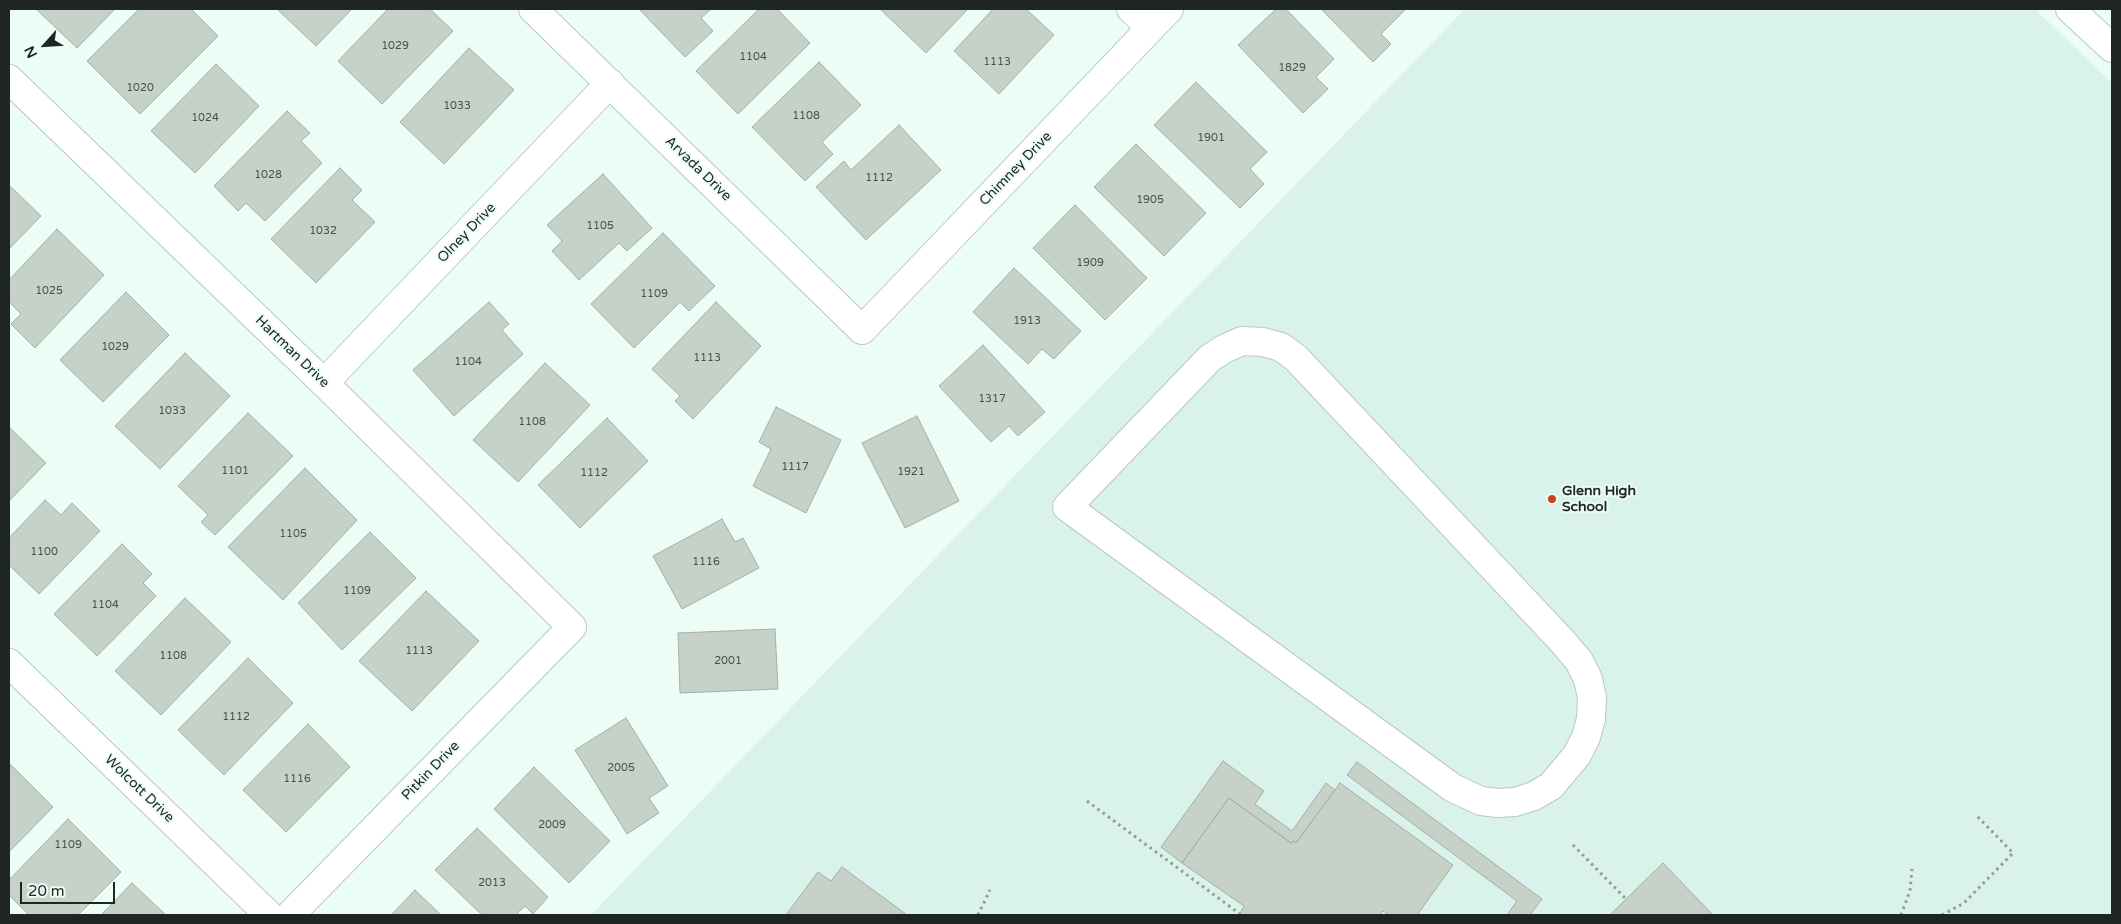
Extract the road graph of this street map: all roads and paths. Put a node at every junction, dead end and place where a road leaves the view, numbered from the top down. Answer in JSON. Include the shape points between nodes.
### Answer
{"nodes":[{"id":1,"x":533,"y":9,"type":"edge"},
{"id":2,"x":1131,"y":9,"type":"edge"},
{"id":3,"x":2070,"y":9,"type":"edge"},
{"id":4,"x":1160,"y":18,"type":"edge"},
{"id":5,"x":2112,"y":48,"type":"edge"},
{"id":6,"x":9,"y":79,"type":"edge"},
{"id":7,"x":610,"y":83,"type":"junction"},
{"id":8,"x":862,"y":330,"type":"joint"},
{"id":9,"x":324,"y":383,"type":"junction"},
{"id":10,"x":1067,"y":507,"type":"joint"},
{"id":11,"x":572,"y":627,"type":"joint"},
{"id":12,"x":9,"y":663,"type":"edge"},
{"id":13,"x":1086,"y":802,"type":"dead end"},
{"id":14,"x":1976,"y":815,"type":"dead end"},
{"id":15,"x":1573,"y":845,"type":"dead end"},
{"id":16,"x":1912,"y":869,"type":"dead end"},
{"id":17,"x":990,"y":890,"type":"dead end"},
{"id":18,"x":1626,"y":899,"type":"dead end"},
{"id":19,"x":1240,"y":914,"type":"edge"},
{"id":20,"x":268,"y":915,"type":"edge"},
{"id":21,"x":290,"y":915,"type":"edge"},
{"id":22,"x":978,"y":915,"type":"edge"},
{"id":23,"x":1901,"y":915,"type":"edge"},
{"id":24,"x":1942,"y":915,"type":"edge"}],
"edges":[{"from":1,"to":7,"type":"street","name":"Arvada Drive"},
{"from":2,"to":4,"type":"street"},
{"from":3,"to":5,"type":"street"},
{"from":4,"to":8,"type":"street","name":"Chimney Drive"},
{"from":6,"to":9,"type":"street","name":"Hartman Drive"},
{"from":7,"to":8,"type":"street","name":"Arvada Drive"},
{"from":7,"to":9,"type":"street","name":"Olney Drive"},
{"from":9,"to":11,"type":"street","name":"Hartman Drive"},
{"from":10,"to":10,"type":"street","via":[[1453,788],[1481,801],[1515,802],[1551,786],[1577,754],[1586,737],[1592,698],[1588,679],[1579,661],[1296,358],[1281,348],[1263,342],[1242,341],[1210,358]]},
{"from":11,"to":21,"type":"street","name":"Pitkin Drive"},
{"from":12,"to":20,"type":"street","name":"Wolcott Drive"},
{"from":13,"to":19,"type":"path"},
{"from":14,"to":24,"type":"path","via":[[2013,854],[1964,903]]},
{"from":15,"to":18,"type":"path"},
{"from":16,"to":23,"type":"path","via":[[1910,891]]},
{"from":17,"to":22,"type":"path"}]}
